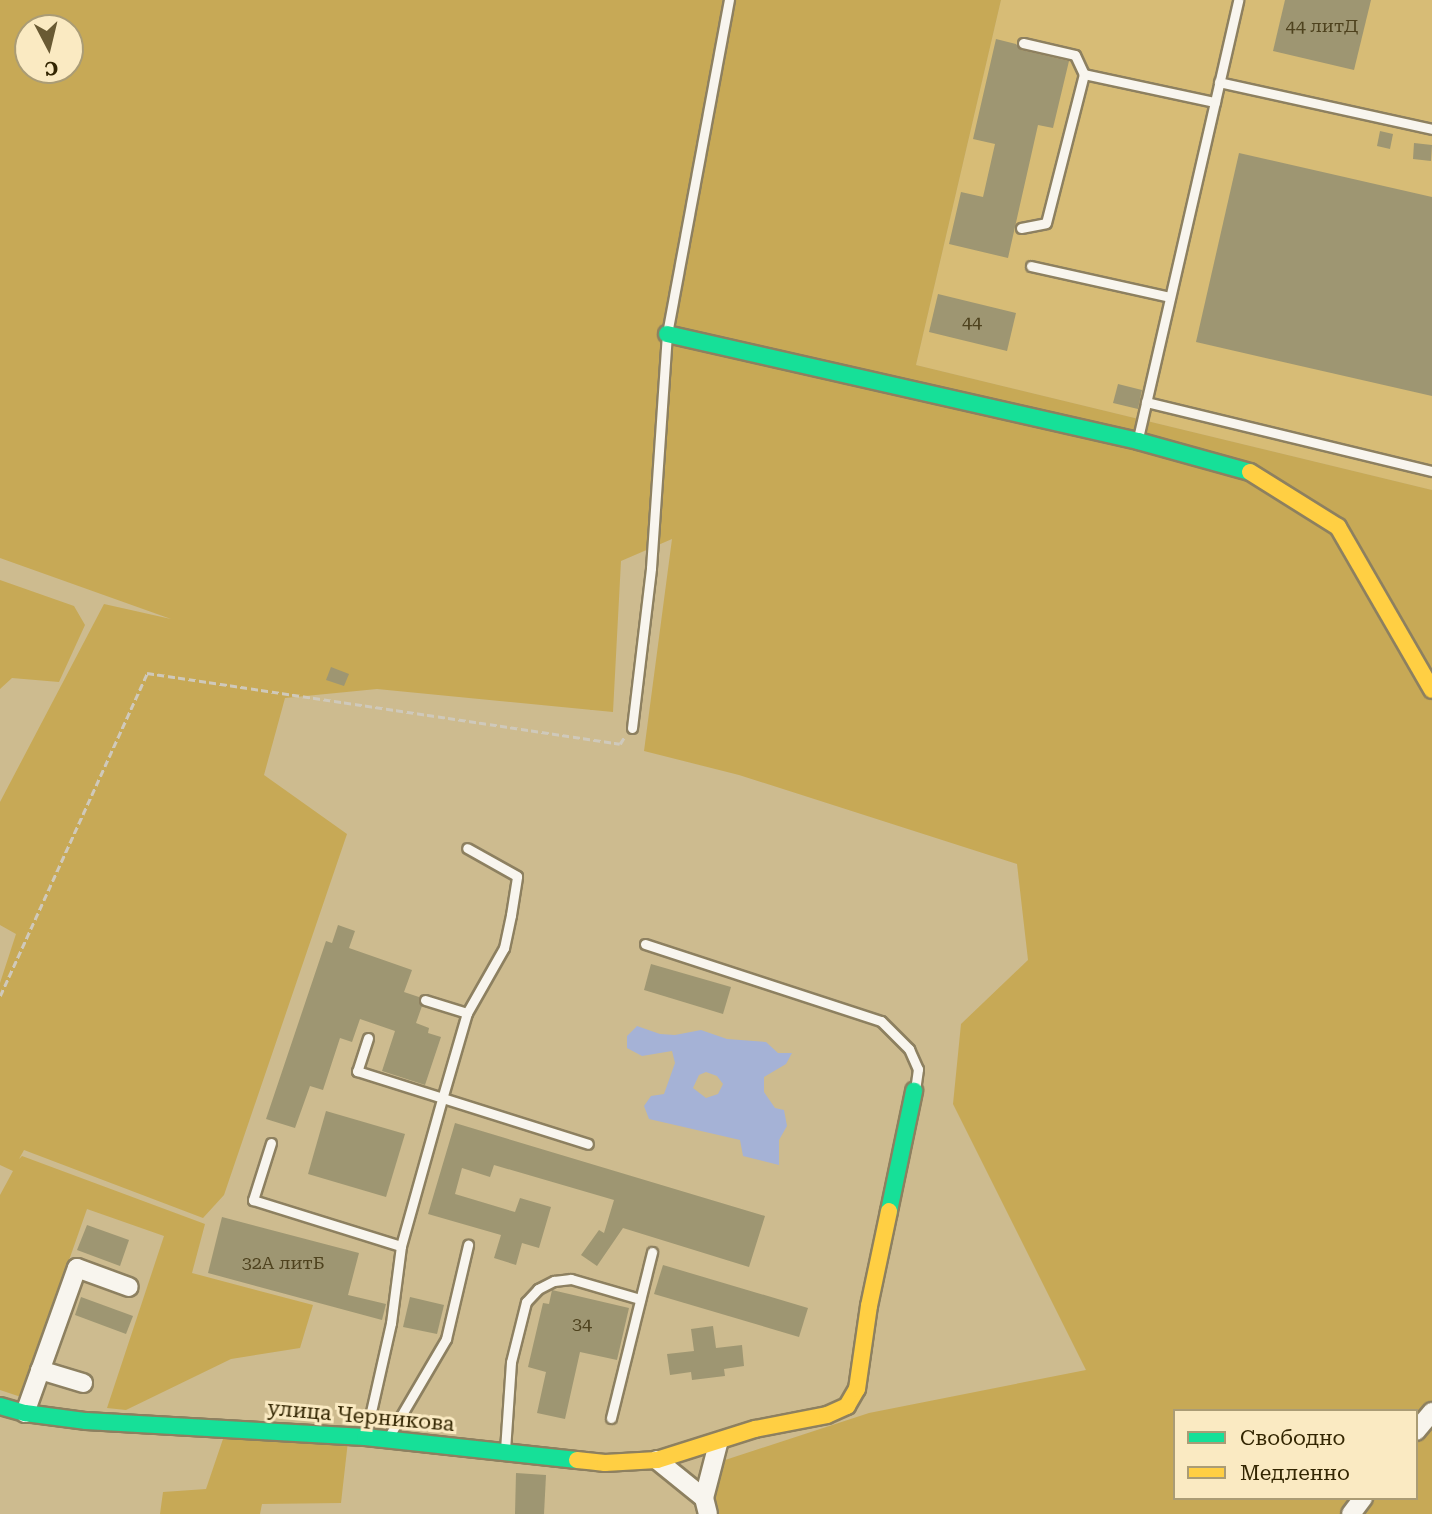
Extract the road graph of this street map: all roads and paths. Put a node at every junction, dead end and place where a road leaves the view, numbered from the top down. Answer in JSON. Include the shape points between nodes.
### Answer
{"nodes":[{"id":1,"x":729,"y":0,"type":"edge"},
{"id":2,"x":1238,"y":0,"type":"edge"},
{"id":3,"x":1023,"y":43,"type":"dead end"},
{"id":4,"x":1084,"y":74,"type":"junction"},
{"id":5,"x":1219,"y":82,"type":"junction"},
{"id":6,"x":1215,"y":102,"type":"junction"},
{"id":7,"x":1432,"y":129,"type":"edge"},
{"id":8,"x":1021,"y":228,"type":"dead end"},
{"id":9,"x":1031,"y":266,"type":"dead end"},
{"id":10,"x":1170,"y":297,"type":"junction"},
{"id":11,"x":667,"y":334,"type":"junction"},
{"id":12,"x":1146,"y":402,"type":"junction"},
{"id":13,"x":1138,"y":441,"type":"junction"},
{"id":14,"x":1432,"y":471,"type":"edge"},
{"id":15,"x":1432,"y":691,"type":"edge"},
{"id":16,"x":632,"y":728,"type":"joint"},
{"id":17,"x":467,"y":848,"type":"dead end"},
{"id":18,"x":645,"y":944,"type":"dead end"},
{"id":19,"x":0,"y":996,"type":"edge"},
{"id":20,"x":425,"y":1000,"type":"dead end"},
{"id":21,"x":467,"y":1013,"type":"junction"},
{"id":22,"x":368,"y":1038,"type":"dead end"},
{"id":23,"x":915,"y":1091,"type":"joint"},
{"id":24,"x":442,"y":1099,"type":"junction"},
{"id":25,"x":271,"y":1143,"type":"dead end"},
{"id":26,"x":588,"y":1144,"type":"dead end"},
{"id":27,"x":468,"y":1245,"type":"dead end"},
{"id":28,"x":401,"y":1246,"type":"junction"},
{"id":29,"x":652,"y":1252,"type":"dead end"},
{"id":30,"x":129,"y":1287,"type":"dead end"},
{"id":31,"x":640,"y":1299,"type":"junction"},
{"id":32,"x":40,"y":1370,"type":"junction"},
{"id":33,"x":83,"y":1383,"type":"dead end"},
{"id":34,"x":0,"y":1406,"type":"edge"},
{"id":35,"x":1432,"y":1412,"type":"edge"},
{"id":36,"x":25,"y":1413,"type":"junction"},
{"id":37,"x":611,"y":1418,"type":"dead end"},
{"id":38,"x":1418,"y":1429,"type":"edge"},
{"id":39,"x":365,"y":1437,"type":"junction"},
{"id":40,"x":387,"y":1440,"type":"junction"},
{"id":41,"x":718,"y":1444,"type":"junction"},
{"id":42,"x":505,"y":1452,"type":"junction"},
{"id":43,"x":657,"y":1460,"type":"junction"},
{"id":44,"x":706,"y":1506,"type":"edge"}],
"edges":[{"from":1,"to":11,"type":"lane"},
{"from":2,"to":5,"type":"lane"},
{"from":3,"to":4,"type":"lane","via":[[1075,55]]},
{"from":4,"to":6,"type":"lane"},
{"from":4,"to":8,"type":"lane","via":[[1046,223]]},
{"from":5,"to":6,"type":"lane"},
{"from":5,"to":7,"type":"lane"},
{"from":6,"to":10,"type":"lane"},
{"from":9,"to":10,"type":"lane"},
{"from":10,"to":12,"type":"lane"},
{"from":11,"to":13,"type":"street"},
{"from":11,"to":16,"type":"lane","via":[[650,568]]},
{"from":12,"to":13,"type":"lane"},
{"from":12,"to":14,"type":"lane"},
{"from":13,"to":15,"type":"street","via":[[1256,474],[1338,527]]},
{"from":16,"to":19,"type":"path","via":[[620,744],[147,673]]},
{"from":17,"to":21,"type":"lane","via":[[517,876],[504,948]]},
{"from":18,"to":23,"type":"lane","via":[[880,1021],[909,1049],[918,1069]]},
{"from":20,"to":21,"type":"lane"},
{"from":21,"to":24,"type":"lane"},
{"from":22,"to":24,"type":"lane","via":[[357,1071]]},
{"from":23,"to":41,"type":"street","name":"улица Черникова","via":[[869,1306],[857,1389],[847,1406],[827,1415],[755,1429]]},
{"from":24,"to":26,"type":"lane"},
{"from":24,"to":28,"type":"lane"},
{"from":25,"to":28,"type":"lane","via":[[253,1200]]},
{"from":27,"to":40,"type":"lane","via":[[446,1339]]},
{"from":28,"to":39,"type":"lane","via":[[391,1323]]},
{"from":29,"to":31,"type":"lane"},
{"from":30,"to":32,"type":"street","via":[[77,1268]]},
{"from":31,"to":37,"type":"lane"},
{"from":31,"to":42,"type":"lane","via":[[571,1279],[538,1289],[526,1302],[512,1362]]},
{"from":32,"to":33,"type":"street"},
{"from":32,"to":36,"type":"street"},
{"from":34,"to":36,"type":"street","name":"улица Черникова"},
{"from":35,"to":38,"type":"street"},
{"from":36,"to":39,"type":"street","name":"улица Черникова","via":[[86,1421]]},
{"from":39,"to":40,"type":"street","name":"улица Черникова"},
{"from":40,"to":42,"type":"street","name":"улица Черникова"},
{"from":41,"to":43,"type":"street","name":"улица Черникова"},
{"from":41,"to":44,"type":"street"},
{"from":42,"to":43,"type":"street","name":"улица Черникова","via":[[605,1463]]},
{"from":43,"to":44,"type":"street"}]}
